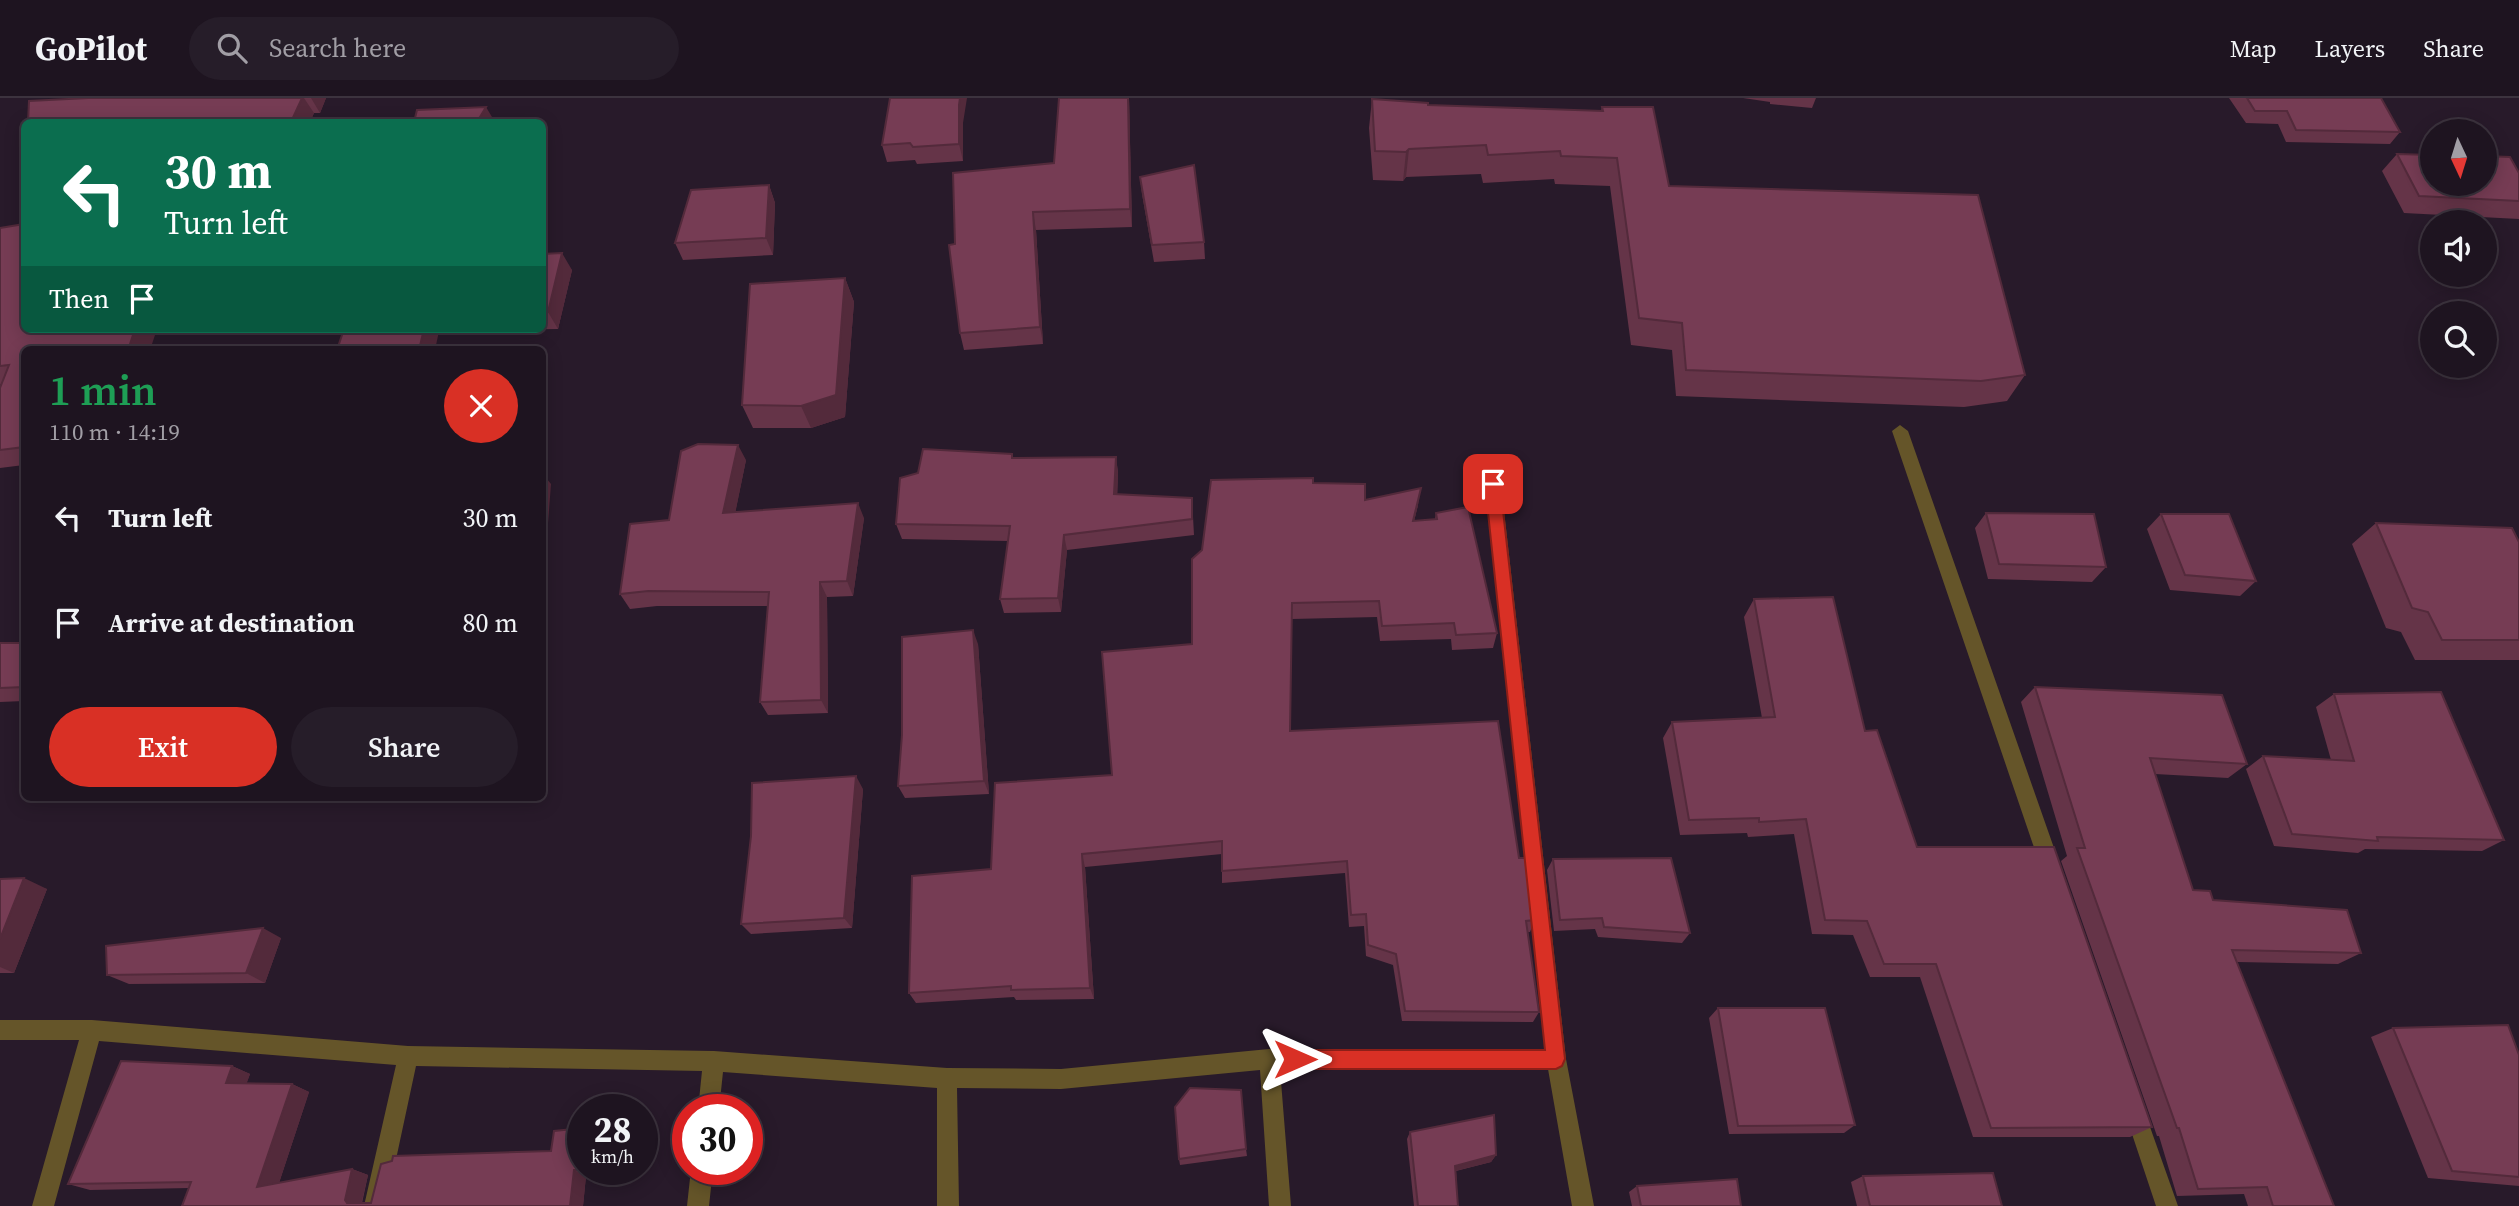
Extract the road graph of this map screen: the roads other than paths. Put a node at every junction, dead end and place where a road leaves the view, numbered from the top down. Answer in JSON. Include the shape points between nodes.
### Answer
{"nodes":[{"id":1,"x":1900,"y":431,"type":"dead end"},
{"id":2,"x":1493,"y":484,"type":"dead end"},
{"id":3,"x":2058,"y":890,"type":"edge"},
{"id":4,"x":0,"y":1030,"type":"edge"},
{"id":5,"x":92,"y":1030,"type":"junction"},
{"id":6,"x":408,"y":1056,"type":"junction"},
{"id":7,"x":1269,"y":1059,"type":"junction"},
{"id":8,"x":1556,"y":1059,"type":"junction"},
{"id":9,"x":714,"y":1061,"type":"junction"},
{"id":10,"x":947,"y":1078,"type":"junction"},
{"id":11,"x":2126,"y":1087,"type":"edge"},
{"id":12,"x":710,"y":1094,"type":"edge"},
{"id":13,"x":700,"y":1185,"type":"edge"},
{"id":14,"x":43,"y":1206,"type":"edge"},
{"id":15,"x":375,"y":1206,"type":"edge"},
{"id":16,"x":698,"y":1206,"type":"edge"},
{"id":17,"x":948,"y":1206,"type":"edge"},
{"id":18,"x":1280,"y":1206,"type":"edge"},
{"id":19,"x":1583,"y":1206,"type":"edge"},
{"id":20,"x":2167,"y":1206,"type":"edge"}],
"edges":[{"from":1,"to":3,"type":"street"},
{"from":2,"to":8,"type":"street"},
{"from":4,"to":5,"type":"street"},
{"from":5,"to":6,"type":"street"},
{"from":5,"to":14,"type":"street"},
{"from":6,"to":9,"type":"street"},
{"from":6,"to":15,"type":"street"},
{"from":7,"to":8,"type":"street"},
{"from":7,"to":10,"type":"street","via":[[1061,1079]]},
{"from":7,"to":18,"type":"street"},
{"from":8,"to":19,"type":"street"},
{"from":9,"to":10,"type":"street"},
{"from":9,"to":12,"type":"street"},
{"from":10,"to":17,"type":"street"},
{"from":11,"to":20,"type":"street"},
{"from":13,"to":16,"type":"street"}]}
